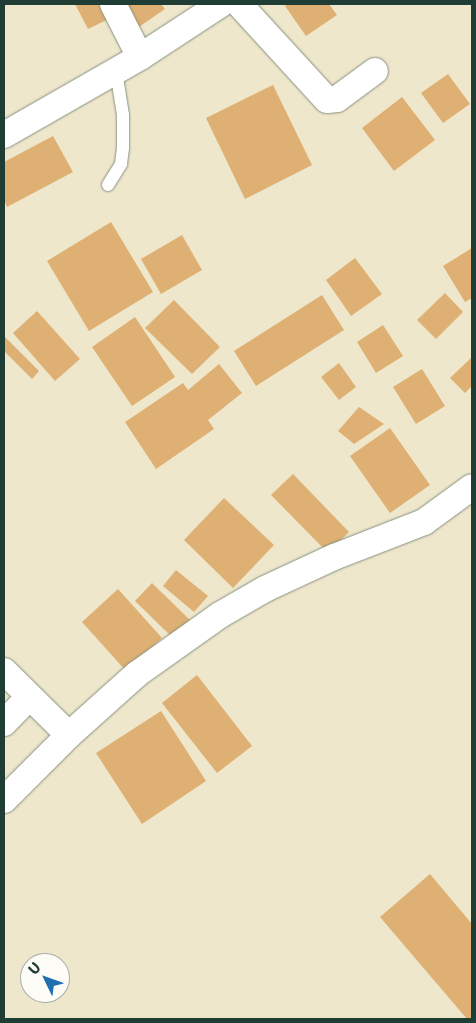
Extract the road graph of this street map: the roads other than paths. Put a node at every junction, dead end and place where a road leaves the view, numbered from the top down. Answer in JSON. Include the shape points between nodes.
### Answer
{"nodes":[{"id":1,"x":113,"y":4,"type":"edge"},
{"id":2,"x":221,"y":4,"type":"edge"},
{"id":3,"x":239,"y":4,"type":"edge"},
{"id":4,"x":140,"y":57,"type":"junction"},
{"id":5,"x":116,"y":71,"type":"junction"},
{"id":6,"x":375,"y":71,"type":"dead end"},
{"id":7,"x":4,"y":135,"type":"edge"},
{"id":8,"x":108,"y":185,"type":"dead end"},
{"id":9,"x":472,"y":487,"type":"edge"},
{"id":10,"x":4,"y":671,"type":"edge"},
{"id":11,"x":29,"y":697,"type":"junction"},
{"id":12,"x":4,"y":723,"type":"edge"},
{"id":13,"x":69,"y":735,"type":"junction"},
{"id":14,"x":4,"y":800,"type":"edge"}],
"edges":[{"from":1,"to":4,"type":"street"},
{"from":2,"to":4,"type":"street"},
{"from":3,"to":6,"type":"street","via":[[327,100],[338,99]]},
{"from":4,"to":5,"type":"street"},
{"from":5,"to":7,"type":"street"},
{"from":5,"to":8,"type":"lane","via":[[123,115],[123,148],[121,164]]},
{"from":9,"to":13,"type":"street","via":[[424,522],[334,557],[265,589],[220,615],[137,674]]},
{"from":10,"to":11,"type":"street"},
{"from":11,"to":12,"type":"street"},
{"from":11,"to":13,"type":"street"},
{"from":13,"to":14,"type":"street"}]}
